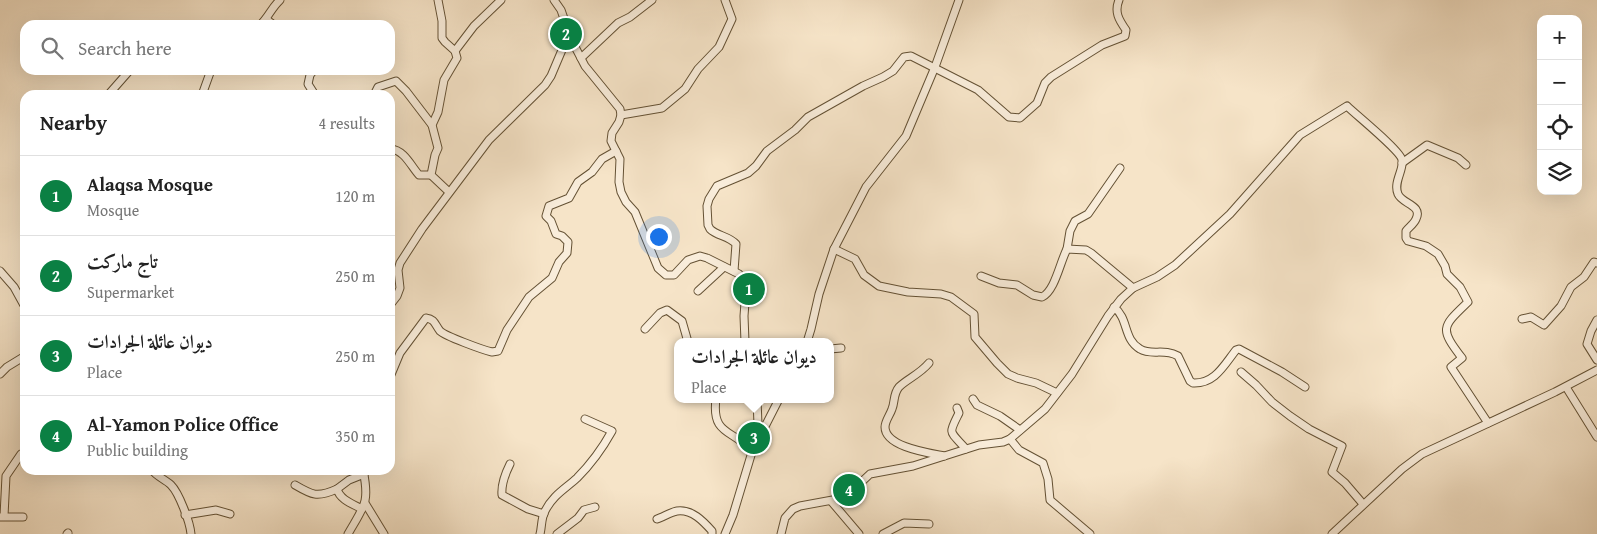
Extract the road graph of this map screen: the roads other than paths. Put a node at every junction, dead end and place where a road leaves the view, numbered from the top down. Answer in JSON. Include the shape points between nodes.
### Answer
{"nodes":[{"id":1,"x":280,"y":0,"type":"edge"},
{"id":2,"x":438,"y":0,"type":"edge"},
{"id":3,"x":501,"y":0,"type":"edge"},
{"id":4,"x":554,"y":0,"type":"edge"},
{"id":5,"x":652,"y":0,"type":"edge"},
{"id":6,"x":724,"y":0,"type":"edge"},
{"id":7,"x":960,"y":0,"type":"edge"},
{"id":8,"x":1119,"y":0,"type":"edge"},
{"id":9,"x":266,"y":19,"type":"edge"},
{"id":10,"x":571,"y":39,"type":"junction"},
{"id":11,"x":455,"y":51,"type":"junction"},
{"id":12,"x":580,"y":58,"type":"junction"},
{"id":13,"x":935,"y":67,"type":"junction"},
{"id":14,"x":126,"y":75,"type":"edge"},
{"id":15,"x":209,"y":75,"type":"edge"},
{"id":16,"x":310,"y":75,"type":"edge"},
{"id":17,"x":112,"y":90,"type":"edge"},
{"id":18,"x":204,"y":90,"type":"edge"},
{"id":19,"x":312,"y":90,"type":"edge"},
{"id":20,"x":376,"y":90,"type":"edge"},
{"id":21,"x":621,"y":115,"type":"junction"},
{"id":22,"x":432,"y":125,"type":"junction"},
{"id":23,"x":395,"y":150,"type":"edge"},
{"id":24,"x":616,"y":151,"type":"junction"},
{"id":25,"x":1402,"y":163,"type":"junction"},
{"id":26,"x":1466,"y":164,"type":"dead end"},
{"id":27,"x":1120,"y":168,"type":"dead end"},
{"id":28,"x":431,"y":175,"type":"junction"},
{"id":29,"x":449,"y":192,"type":"junction"},
{"id":30,"x":834,"y":249,"type":"junction"},
{"id":31,"x":1067,"y":249,"type":"junction"},
{"id":32,"x":1597,"y":263,"type":"edge"},
{"id":33,"x":724,"y":267,"type":"junction"},
{"id":34,"x":0,"y":271,"type":"edge"},
{"id":35,"x":734,"y":271,"type":"junction"},
{"id":36,"x":980,"y":276,"type":"dead end"},
{"id":37,"x":1133,"y":288,"type":"junction"},
{"id":38,"x":698,"y":291,"type":"dead end"},
{"id":39,"x":20,"y":298,"type":"edge"},
{"id":40,"x":395,"y":299,"type":"edge"},
{"id":41,"x":1114,"y":307,"type":"junction"},
{"id":42,"x":1522,"y":319,"type":"dead end"},
{"id":43,"x":1597,"y":320,"type":"edge"},
{"id":44,"x":645,"y":329,"type":"dead end"},
{"id":45,"x":687,"y":338,"type":"edge"},
{"id":46,"x":745,"y":338,"type":"edge"},
{"id":47,"x":807,"y":338,"type":"edge"},
{"id":48,"x":841,"y":348,"type":"dead end"},
{"id":49,"x":834,"y":349,"type":"edge"},
{"id":50,"x":20,"y":359,"type":"edge"},
{"id":51,"x":1597,"y":360,"type":"edge"},
{"id":52,"x":929,"y":363,"type":"dead end"},
{"id":53,"x":395,"y":365,"type":"edge"},
{"id":54,"x":1597,"y":370,"type":"edge"},
{"id":55,"x":1241,"y":372,"type":"dead end"},
{"id":56,"x":0,"y":374,"type":"edge"},
{"id":57,"x":1566,"y":387,"type":"junction"},
{"id":58,"x":1305,"y":388,"type":"dead end"},
{"id":59,"x":1057,"y":393,"type":"junction"},
{"id":60,"x":974,"y":399,"type":"dead end"},
{"id":61,"x":715,"y":403,"type":"edge"},
{"id":62,"x":757,"y":403,"type":"edge"},
{"id":63,"x":777,"y":403,"type":"edge"},
{"id":64,"x":957,"y":408,"type":"dead end"},
{"id":65,"x":585,"y":419,"type":"dead end"},
{"id":66,"x":1488,"y":423,"type":"junction"},
{"id":67,"x":1020,"y":430,"type":"junction"},
{"id":68,"x":1597,"y":437,"type":"edge"},
{"id":69,"x":1010,"y":439,"type":"junction"},
{"id":70,"x":966,"y":449,"type":"junction"},
{"id":71,"x":752,"y":452,"type":"junction"},
{"id":72,"x":20,"y":455,"type":"edge"},
{"id":73,"x":944,"y":456,"type":"junction"},
{"id":74,"x":510,"y":464,"type":"dead end"},
{"id":75,"x":156,"y":475,"type":"edge"},
{"id":76,"x":358,"y":475,"type":"edge"},
{"id":77,"x":364,"y":475,"type":"edge"},
{"id":78,"x":295,"y":485,"type":"dead end"},
{"id":79,"x":337,"y":489,"type":"junction"},
{"id":80,"x":831,"y":501,"type":"junction"},
{"id":81,"x":1363,"y":504,"type":"junction"},
{"id":82,"x":364,"y":506,"type":"junction"},
{"id":83,"x":595,"y":507,"type":"dead end"},
{"id":84,"x":230,"y":514,"type":"dead end"},
{"id":85,"x":544,"y":514,"type":"junction"},
{"id":86,"x":185,"y":515,"type":"junction"},
{"id":87,"x":2,"y":516,"type":"edge"},
{"id":88,"x":22,"y":517,"type":"dead end"},
{"id":89,"x":657,"y":519,"type":"dead end"},
{"id":90,"x":929,"y":524,"type":"dead end"},
{"id":91,"x":191,"y":534,"type":"edge"},
{"id":92,"x":348,"y":534,"type":"edge"},
{"id":93,"x":384,"y":534,"type":"edge"},
{"id":94,"x":540,"y":534,"type":"edge"},
{"id":95,"x":557,"y":534,"type":"edge"},
{"id":96,"x":712,"y":534,"type":"edge"},
{"id":97,"x":725,"y":534,"type":"edge"},
{"id":98,"x":781,"y":534,"type":"edge"},
{"id":99,"x":860,"y":534,"type":"edge"},
{"id":100,"x":883,"y":534,"type":"edge"},
{"id":101,"x":1090,"y":534,"type":"edge"},
{"id":102,"x":1332,"y":534,"type":"edge"}],
"edges":[{"from":1,"to":9,"type":"street"},
{"from":2,"to":11,"type":"street","via":[[442,38]]},
{"from":3,"to":11,"type":"street","via":[[474,26]]},
{"from":4,"to":10,"type":"street"},
{"from":5,"to":12,"type":"street","via":[[618,23]]},
{"from":6,"to":21,"type":"street","via":[[732,19],[719,47],[685,89],[662,108]]},
{"from":7,"to":13,"type":"street"},
{"from":8,"to":13,"type":"street","via":[[1117,14],[1126,30],[1125,36],[1102,45],[1051,77],[1037,103],[1020,118],[1009,117],[978,90]]},
{"from":10,"to":12,"type":"street"},
{"from":10,"to":29,"type":"street","via":[[562,50],[548,81],[489,140]]},
{"from":11,"to":22,"type":"street","via":[[457,58],[444,80]]},
{"from":12,"to":21,"type":"street","via":[[616,103]]},
{"from":13,"to":30,"type":"street","via":[[906,136],[866,187]]},
{"from":13,"to":35,"type":"street","via":[[910,56],[904,57],[893,71],[808,117],[767,151],[748,173],[717,186],[707,206],[708,225],[713,232],[732,239],[736,244]]},
{"from":14,"to":17,"type":"street"},
{"from":15,"to":18,"type":"street"},
{"from":16,"to":19,"type":"street","via":[[308,84]]},
{"from":20,"to":22,"type":"street","via":[[396,82]]},
{"from":21,"to":24,"type":"street","via":[[611,138]]},
{"from":22,"to":28,"type":"street","via":[[438,148]]},
{"from":23,"to":28,"type":"street","via":[[402,153],[419,176]]},
{"from":24,"to":33,"type":"street","via":[[620,159],[621,192],[635,212],[660,272],[674,274],[688,260],[700,256]]},
{"from":24,"to":53,"type":"street","via":[[602,159],[578,182],[569,198],[549,206],[546,216],[556,234],[568,242],[567,253],[552,278],[529,296],[498,351],[492,352],[450,336],[426,318]]},
{"from":25,"to":26,"type":"street","via":[[1427,145]]},
{"from":25,"to":37,"type":"street","via":[[1402,158],[1390,145],[1347,106],[1300,135],[1230,214],[1175,265]]},
{"from":25,"to":66,"type":"street","via":[[1397,192],[1417,212],[1415,222],[1405,237],[1438,254],[1447,274],[1460,287],[1468,302],[1449,320],[1446,328],[1448,340],[1462,358],[1451,367]]},
{"from":27,"to":31,"type":"street","via":[[1088,214],[1075,222]]},
{"from":28,"to":29,"type":"street"},
{"from":29,"to":40,"type":"street","via":[[400,263],[400,288]]},
{"from":30,"to":47,"type":"street"},
{"from":30,"to":59,"type":"street","via":[[855,259],[864,275],[879,286],[941,294],[956,300],[973,313],[975,337],[1002,368],[1017,378],[1036,382]]},
{"from":31,"to":36,"type":"street","via":[[1051,288],[1043,297],[1017,285]]},
{"from":31,"to":37,"type":"street","via":[[1086,250]]},
{"from":32,"to":42,"type":"street","via":[[1594,262],[1584,277],[1571,287],[1561,306],[1544,325],[1531,317]]},
{"from":33,"to":35,"type":"street"},
{"from":33,"to":38,"type":"street"},
{"from":34,"to":39,"type":"street"},
{"from":35,"to":46,"type":"street","via":[[746,286]]},
{"from":37,"to":41,"type":"street"},
{"from":41,"to":58,"type":"street","via":[[1137,347],[1146,352],[1165,351],[1178,356],[1193,384],[1214,377],[1239,349]]},
{"from":41,"to":59,"type":"street"},
{"from":43,"to":51,"type":"street","via":[[1587,344]]},
{"from":44,"to":45,"type":"street","via":[[667,310],[682,320]]},
{"from":48,"to":49,"type":"street"},
{"from":50,"to":56,"type":"street"},
{"from":52,"to":73,"type":"street","via":[[896,391],[885,429],[891,440],[916,451]]},
{"from":54,"to":57,"type":"street"},
{"from":55,"to":81,"type":"street","via":[[1290,416],[1342,446],[1332,472]]},
{"from":57,"to":66,"type":"street"},
{"from":57,"to":68,"type":"street"},
{"from":59,"to":67,"type":"street","via":[[1045,410]]},
{"from":60,"to":67,"type":"street","via":[[978,405]]},
{"from":61,"to":71,"type":"street","via":[[716,420]]},
{"from":62,"to":71,"type":"street","via":[[758,426]]},
{"from":63,"to":71,"type":"street"},
{"from":64,"to":70,"type":"street","via":[[959,413],[951,430]]},
{"from":65,"to":85,"type":"street","via":[[612,431],[602,450],[575,480],[554,497]]},
{"from":66,"to":81,"type":"street","via":[[1418,457]]},
{"from":67,"to":69,"type":"street"},
{"from":69,"to":70,"type":"street"},
{"from":69,"to":101,"type":"street","via":[[1019,450],[1043,463],[1050,500]]},
{"from":70,"to":73,"type":"street"},
{"from":71,"to":97,"type":"street"},
{"from":72,"to":87,"type":"street","via":[[6,476]]},
{"from":73,"to":80,"type":"street","via":[[870,474],[849,493]]},
{"from":74,"to":85,"type":"street","via":[[504,474],[502,496]]},
{"from":75,"to":86,"type":"street","via":[[175,489]]},
{"from":76,"to":79,"type":"street"},
{"from":77,"to":82,"type":"street","via":[[367,490]]},
{"from":78,"to":79,"type":"street","via":[[311,494]]},
{"from":79,"to":82,"type":"street","via":[[342,498]]},
{"from":80,"to":98,"type":"street","via":[[793,509],[785,518]]},
{"from":80,"to":99,"type":"street"},
{"from":81,"to":102,"type":"street"},
{"from":82,"to":92,"type":"street"},
{"from":82,"to":93,"type":"street"},
{"from":83,"to":95,"type":"street","via":[[584,510]]},
{"from":84,"to":86,"type":"street","via":[[216,510]]},
{"from":85,"to":94,"type":"street"},
{"from":86,"to":91,"type":"street"},
{"from":87,"to":88,"type":"street"},
{"from":89,"to":96,"type":"street","via":[[677,511],[692,514],[699,517]]},
{"from":90,"to":100,"type":"street","via":[[904,523]]}]}
